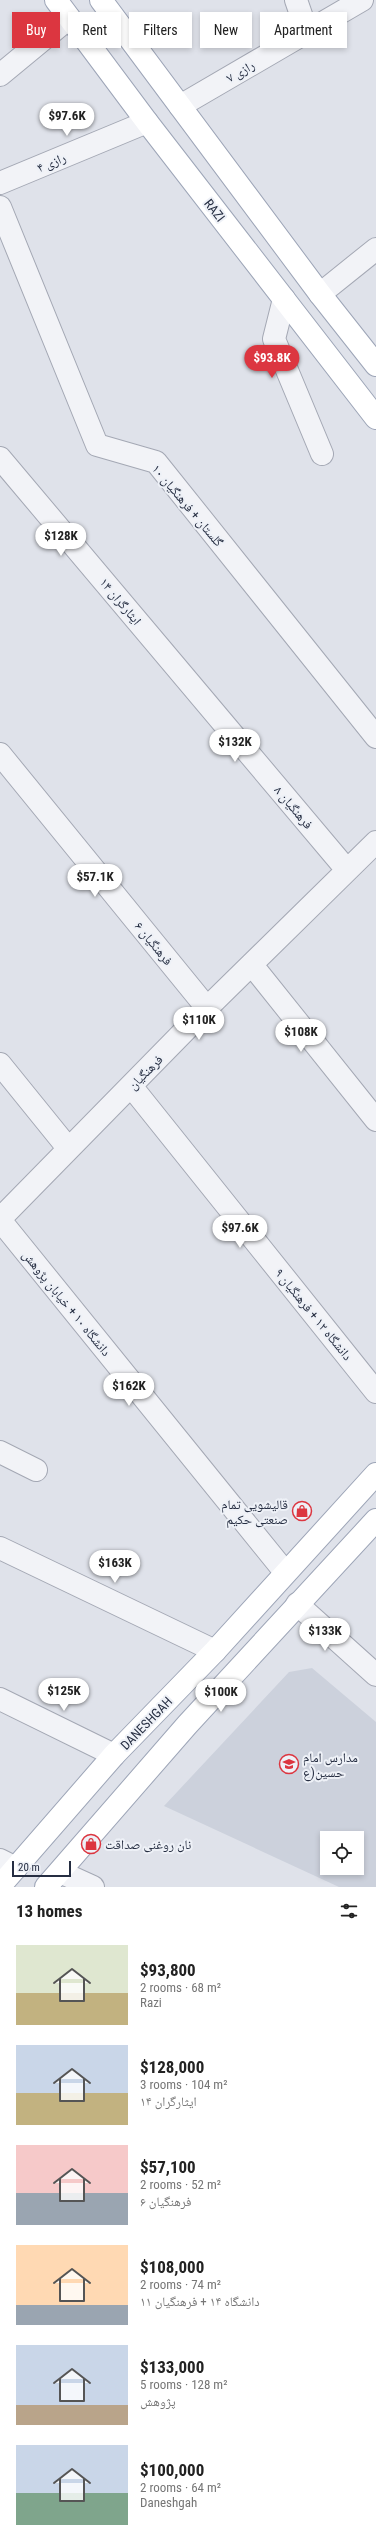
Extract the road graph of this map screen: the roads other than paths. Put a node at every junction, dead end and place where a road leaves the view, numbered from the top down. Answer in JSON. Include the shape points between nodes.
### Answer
{"nodes":[{"id":1,"x":56,"y":0,"type":"edge"},
{"id":2,"x":101,"y":0,"type":"edge"},
{"id":3,"x":296,"y":0,"type":"edge"},
{"id":4,"x":362,"y":0,"type":"edge"},
{"id":5,"x":300,"y":12,"type":"edge"},
{"id":6,"x":341,"y":12,"type":"edge"},
{"id":7,"x":68,"y":17,"type":"edge"},
{"id":8,"x":68,"y":19,"type":"edge"},
{"id":9,"x":92,"y":48,"type":"edge"},
{"id":10,"x":280,"y":48,"type":"edge"},
{"id":11,"x":0,"y":75,"type":"edge"},
{"id":12,"x":180,"y":106,"type":"junction"},
{"id":13,"x":147,"y":122,"type":"junction"},
{"id":14,"x":0,"y":183,"type":"edge"},
{"id":15,"x":0,"y":208,"type":"edge"},
{"id":16,"x":376,"y":249,"type":"edge"},
{"id":17,"x":320,"y":294,"type":"junction"},
{"id":18,"x":284,"y":299,"type":"junction"},
{"id":19,"x":376,"y":365,"type":"edge"},
{"id":20,"x":376,"y":418,"type":"edge"},
{"id":21,"x":322,"y":454,"type":"dead end"},
{"id":22,"x":0,"y":458,"type":"edge"},
{"id":23,"x":149,"y":635,"type":"joint"},
{"id":24,"x":376,"y":737,"type":"edge"},
{"id":25,"x":5,"y":760,"type":"edge"},
{"id":26,"x":373,"y":851,"type":"edge"},
{"id":27,"x":347,"y":870,"type":"junction"},
{"id":28,"x":252,"y":965,"type":"junction"},
{"id":29,"x":207,"y":1008,"type":"junction"},
{"id":30,"x":0,"y":1064,"type":"edge"},
{"id":31,"x":131,"y":1086,"type":"junction"},
{"id":32,"x":376,"y":1120,"type":"edge"},
{"id":33,"x":68,"y":1148,"type":"junction"},
{"id":34,"x":0,"y":1220,"type":"edge"},
{"id":35,"x":376,"y":1392,"type":"edge"},
{"id":36,"x":0,"y":1452,"type":"edge"},
{"id":37,"x":36,"y":1470,"type":"dead end"},
{"id":38,"x":376,"y":1474,"type":"edge"},
{"id":39,"x":376,"y":1520,"type":"edge"},
{"id":40,"x":0,"y":1548,"type":"edge"},
{"id":41,"x":285,"y":1572,"type":"junction"},
{"id":42,"x":297,"y":1604,"type":"junction"},
{"id":43,"x":215,"y":1651,"type":"junction"},
{"id":44,"x":376,"y":1675,"type":"edge"},
{"id":45,"x":0,"y":1699,"type":"edge"},
{"id":46,"x":148,"y":1720,"type":"junction"},
{"id":47,"x":174,"y":1741,"type":"junction"},
{"id":48,"x":114,"y":1755,"type":"junction"},
{"id":49,"x":8,"y":1864,"type":"edge"},
{"id":50,"x":53,"y":1879,"type":"edge"},
{"id":51,"x":0,"y":1886,"type":"edge"},
{"id":52,"x":93,"y":1887,"type":"edge"}],
"edges":[{"from":1,"to":7,"type":"main road","name":"RAZI"},
{"from":2,"to":12,"type":"main road"},
{"from":3,"to":5,"type":"street"},
{"from":4,"to":6,"type":"street","name":"رازی ۷"},
{"from":8,"to":11,"type":"street"},
{"from":9,"to":13,"type":"main road","name":"RAZI"},
{"from":10,"to":12,"type":"street","name":"رازی ۷"},
{"from":12,"to":17,"type":"main road"},
{"from":13,"to":14,"type":"street","name":"رازی ۴"},
{"from":13,"to":18,"type":"main road","name":"RAZI"},
{"from":15,"to":24,"type":"street","name":"گلستان + فرهنگیان ۱۰","via":[[97,445],[156,462]]},
{"from":16,"to":17,"type":"street"},
{"from":17,"to":19,"type":"main road"},
{"from":18,"to":20,"type":"main road","name":"RAZI"},
{"from":18,"to":21,"type":"street","via":[[274,339]]},
{"from":22,"to":23,"type":"street","name":"ایثارگران ۱۴"},
{"from":23,"to":27,"type":"street","name":"فرهنگیان ۸"},
{"from":25,"to":29,"type":"street","name":"فرهنگیان ۶"},
{"from":26,"to":27,"type":"street","name":"فرهنگیان"},
{"from":27,"to":28,"type":"street","name":"فرهنگیان"},
{"from":28,"to":29,"type":"street","name":"فرهنگیان"},
{"from":28,"to":32,"type":"street"},
{"from":29,"to":31,"type":"street","name":"فرهنگیان"},
{"from":30,"to":33,"type":"street"},
{"from":31,"to":33,"type":"street","name":"فرهنگیان"},
{"from":31,"to":35,"type":"street","name":"دانشگاه ۱۲ + فرهنگیان ۹"},
{"from":33,"to":34,"type":"street","name":"فرهنگیان"},
{"from":34,"to":41,"type":"street","name":"دانشگاه ۱۰ + خیابان پژوهش"},
{"from":36,"to":37,"type":"street"},
{"from":38,"to":41,"type":"main road","name":"DANESHGAH"},
{"from":39,"to":42,"type":"main road"},
{"from":40,"to":43,"type":"street"},
{"from":41,"to":43,"type":"main road","name":"DANESHGAH"},
{"from":42,"to":44,"type":"street"},
{"from":42,"to":47,"type":"main road"},
{"from":43,"to":46,"type":"main road","name":"DANESHGAH"},
{"from":45,"to":48,"type":"street"},
{"from":46,"to":47,"type":"main road"},
{"from":46,"to":48,"type":"main road","name":"DANESHGAH"},
{"from":47,"to":50,"type":"main road"},
{"from":48,"to":49,"type":"main road","name":"DANESHGAH"},
{"from":49,"to":51,"type":"main road","name":"DANESHGAH"},
{"from":50,"to":52,"type":"street"}]}
